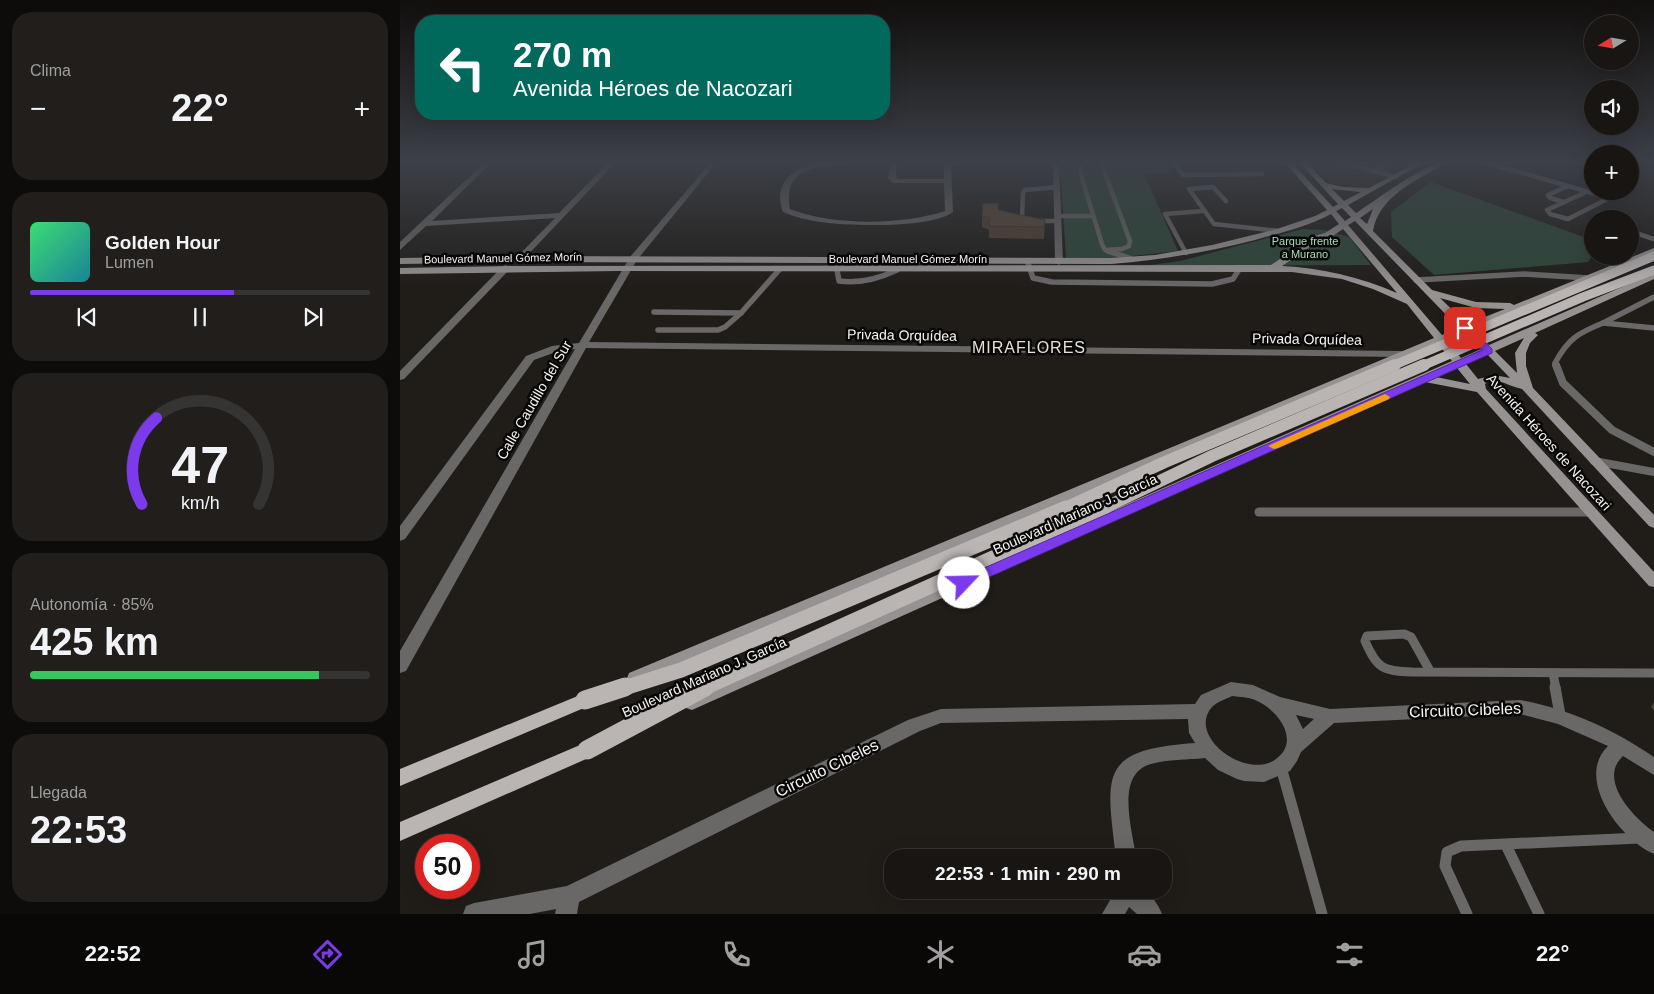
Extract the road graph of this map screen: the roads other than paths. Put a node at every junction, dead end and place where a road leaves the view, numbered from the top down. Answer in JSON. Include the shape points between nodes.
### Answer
{"nodes":[{"id":1,"x":444,"y":205,"type":"edge"},
{"id":2,"x":571,"y":205,"type":"edge"},
{"id":3,"x":679,"y":205,"type":"edge"},
{"id":4,"x":785,"y":205,"type":"edge"},
{"id":5,"x":949,"y":205,"type":"edge"},
{"id":6,"x":1023,"y":205,"type":"edge"},
{"id":7,"x":1057,"y":205,"type":"edge"},
{"id":8,"x":1090,"y":205,"type":"edge"},
{"id":9,"x":1116,"y":205,"type":"edge"},
{"id":10,"x":1199,"y":205,"type":"edge"},
{"id":11,"x":1326,"y":205,"type":"edge"},
{"id":12,"x":1343,"y":205,"type":"joint"},
{"id":13,"x":1375,"y":205,"type":"edge"},
{"id":14,"x":1381,"y":205,"type":"edge"},
{"id":15,"x":1558,"y":205,"type":"edge"},
{"id":16,"x":1597,"y":205,"type":"edge"},
{"id":17,"x":1203,"y":211,"type":"junction"},
{"id":18,"x":1332,"y":211,"type":"junction"},
{"id":19,"x":561,"y":215,"type":"junction"},
{"id":20,"x":1093,"y":216,"type":"junction"},
{"id":21,"x":1355,"y":218,"type":"junction"},
{"id":22,"x":1058,"y":219,"type":"junction"},
{"id":23,"x":424,"y":224,"type":"junction"},
{"id":24,"x":1301,"y":225,"type":"junction"},
{"id":25,"x":1315,"y":227,"type":"junction"},
{"id":26,"x":1335,"y":230,"type":"junction"},
{"id":27,"x":1348,"y":230,"type":"junction"},
{"id":28,"x":1280,"y":231,"type":"junction"},
{"id":29,"x":1639,"y":234,"type":"edge"},
{"id":30,"x":1373,"y":236,"type":"junction"},
{"id":31,"x":1317,"y":238,"type":"junction"},
{"id":32,"x":1654,"y":239,"type":"edge"},
{"id":33,"x":400,"y":246,"type":"edge"},
{"id":34,"x":1106,"y":250,"type":"junction"},
{"id":35,"x":1654,"y":251,"type":"edge"},
{"id":36,"x":1186,"y":253,"type":"junction"},
{"id":37,"x":1654,"y":256,"type":"edge"},
{"id":38,"x":1639,"y":257,"type":"edge"},
{"id":39,"x":518,"y":259,"type":"junction"},
{"id":40,"x":1134,"y":260,"type":"junction"},
{"id":41,"x":400,"y":261,"type":"edge"},
{"id":42,"x":1059,"y":262,"type":"junction"},
{"id":43,"x":631,"y":264,"type":"junction"},
{"id":44,"x":1621,"y":265,"type":"edge"},
{"id":45,"x":1638,"y":265,"type":"edge"},
{"id":46,"x":1029,"y":266,"type":"junction"},
{"id":47,"x":506,"y":268,"type":"junction"},
{"id":48,"x":1240,"y":268,"type":"junction"},
{"id":49,"x":1273,"y":268,"type":"junction"},
{"id":50,"x":779,"y":270,"type":"junction"},
{"id":51,"x":1654,"y":270,"type":"edge"},
{"id":52,"x":400,"y":271,"type":"edge"},
{"id":53,"x":1654,"y":276,"type":"edge"},
{"id":54,"x":1589,"y":278,"type":"junction"},
{"id":55,"x":1416,"y":280,"type":"junction"},
{"id":56,"x":1427,"y":290,"type":"junction"},
{"id":57,"x":1654,"y":297,"type":"edge"},
{"id":58,"x":1410,"y":302,"type":"junction"},
{"id":59,"x":1517,"y":306,"type":"junction"},
{"id":60,"x":654,"y":312,"type":"dead end"},
{"id":61,"x":741,"y":313,"type":"junction"},
{"id":62,"x":1603,"y":323,"type":"junction"},
{"id":63,"x":1542,"y":327,"type":"junction"},
{"id":64,"x":1465,"y":328,"type":"junction"},
{"id":65,"x":1654,"y":328,"type":"edge"},
{"id":66,"x":658,"y":330,"type":"dead end"},
{"id":67,"x":1438,"y":339,"type":"junction"},
{"id":68,"x":582,"y":346,"type":"junction"},
{"id":69,"x":1489,"y":351,"type":"junction"},
{"id":70,"x":1402,"y":354,"type":"junction"},
{"id":71,"x":1459,"y":364,"type":"junction"},
{"id":72,"x":400,"y":377,"type":"edge"},
{"id":73,"x":1425,"y":379,"type":"junction"},
{"id":74,"x":1481,"y":390,"type":"junction"},
{"id":75,"x":1529,"y":390,"type":"junction"},
{"id":76,"x":1268,"y":410,"type":"junction"},
{"id":77,"x":1305,"y":432,"type":"junction"},
{"id":78,"x":1654,"y":452,"type":"edge"},
{"id":79,"x":1594,"y":461,"type":"junction"},
{"id":80,"x":1654,"y":472,"type":"edge"},
{"id":81,"x":1259,"y":512,"type":"dead end"},
{"id":82,"x":1591,"y":512,"type":"junction"},
{"id":83,"x":1654,"y":523,"type":"edge"},
{"id":84,"x":400,"y":536,"type":"edge"},
{"id":85,"x":1654,"y":582,"type":"edge"},
{"id":86,"x":400,"y":666,"type":"edge"},
{"id":87,"x":1430,"y":671,"type":"junction"},
{"id":88,"x":1553,"y":673,"type":"junction"},
{"id":89,"x":1654,"y":673,"type":"edge"},
{"id":90,"x":585,"y":700,"type":"junction"},
{"id":91,"x":1276,"y":702,"type":"junction"},
{"id":92,"x":1199,"y":711,"type":"junction"},
{"id":93,"x":1560,"y":715,"type":"junction"},
{"id":94,"x":1330,"y":716,"type":"junction"},
{"id":95,"x":1622,"y":745,"type":"junction"},
{"id":96,"x":1296,"y":746,"type":"junction"},
{"id":97,"x":587,"y":750,"type":"junction"},
{"id":98,"x":1207,"y":750,"type":"junction"},
{"id":99,"x":1281,"y":767,"type":"junction"},
{"id":100,"x":1654,"y":767,"type":"edge"},
{"id":101,"x":400,"y":778,"type":"edge"},
{"id":102,"x":400,"y":832,"type":"edge"},
{"id":103,"x":1649,"y":841,"type":"edge"},
{"id":104,"x":1506,"y":845,"type":"junction"},
{"id":105,"x":1125,"y":849,"type":"edge"},
{"id":106,"x":1121,"y":899,"type":"edge"},
{"id":107,"x":1137,"y":899,"type":"edge"},
{"id":108,"x":568,"y":905,"type":"edge"},
{"id":109,"x":474,"y":914,"type":"edge"},
{"id":110,"x":1113,"y":914,"type":"edge"},
{"id":111,"x":1151,"y":914,"type":"edge"},
{"id":112,"x":1322,"y":914,"type":"edge"},
{"id":113,"x":1467,"y":914,"type":"edge"},
{"id":114,"x":1539,"y":914,"type":"edge"}],
"edges":[{"from":1,"to":23,"type":"street"},
{"from":2,"to":19,"type":"street"},
{"from":3,"to":43,"type":"street","name":"Calle Caudillo del Sur"},
{"from":4,"to":5,"type":"street","via":[[786,210],[806,218],[837,222],[924,220],[949,212]]},
{"from":6,"to":22,"type":"lane","via":[[1022,217],[1029,221]]},
{"from":7,"to":22,"type":"street"},
{"from":8,"to":20,"type":"lane"},
{"from":9,"to":34,"type":"lane","via":[[1130,246]]},
{"from":10,"to":17,"type":"lane"},
{"from":11,"to":18,"type":"main road","name":"Avenida Héroes de Nacozari"},
{"from":12,"to":18,"type":"main road","name":"Boulevard Manuel Gómez Morín"},
{"from":12,"to":21,"type":"main road","name":"Avenida Héroes de Nacozari"},
{"from":13,"to":21,"type":"main road"},
{"from":14,"to":30,"type":"main road","via":[[1370,222]]},
{"from":15,"to":16,"type":"lane","via":[[1546,212],[1568,220]]},
{"from":17,"to":28,"type":"lane","via":[[1214,224]]},
{"from":17,"to":36,"type":"lane","via":[[1165,214]]},
{"from":18,"to":24,"type":"main road","name":"Boulevard Manuel Gómez Morín"},
{"from":18,"to":27,"type":"main road","name":"Avenida Héroes de Nacozari"},
{"from":19,"to":23,"type":"street"},
{"from":19,"to":39,"type":"street"},
{"from":20,"to":22,"type":"lane"},
{"from":20,"to":34,"type":"lane"},
{"from":21,"to":27,"type":"main road"},
{"from":21,"to":30,"type":"main road","name":"Avenida Héroes de Nacozari"},
{"from":22,"to":42,"type":"street"},
{"from":23,"to":33,"type":"street"},
{"from":24,"to":25,"type":"main road","name":"Boulevard Manuel Gómez Morín"},
{"from":24,"to":28,"type":"main road","name":"Boulevard Manuel Gómez Morín"},
{"from":25,"to":26,"type":"main road","name":"Boulevard Manuel Gómez Morín"},
{"from":25,"to":31,"type":"main road","via":[[1319,232]]},
{"from":26,"to":27,"type":"main road","name":"Boulevard Manuel Gómez Morín"},
{"from":26,"to":31,"type":"main road"},
{"from":27,"to":30,"type":"main road","name":"Boulevard Manuel Gómez Morín"},
{"from":27,"to":58,"type":"main road","name":"Avenida Héroes de Nacozari"},
{"from":28,"to":36,"type":"main road","name":"Boulevard Manuel Gómez Morín"},
{"from":29,"to":32,"type":"lane"},
{"from":30,"to":55,"type":"main road","name":"Avenida Héroes de Nacozari"},
{"from":31,"to":49,"type":"main road"},
{"from":34,"to":40,"type":"lane"},
{"from":35,"to":38,"type":"main road","name":"Boulevard Mariano J. García"},
{"from":36,"to":40,"type":"main road","name":"Boulevard Manuel Gómez Morín"},
{"from":37,"to":90,"type":"main road","bridge":true,"via":[[681,670]]},
{"from":39,"to":41,"type":"main road","name":"Boulevard Manuel Gómez Morín"},
{"from":39,"to":43,"type":"main road","name":"Boulevard Manuel Gómez Morín"},
{"from":40,"to":42,"type":"main road","name":"Boulevard Manuel Gómez Morín"},
{"from":42,"to":46,"type":"main road","name":"Boulevard Manuel Gómez Morín"},
{"from":43,"to":46,"type":"main road","name":"Boulevard Manuel Gómez Morín"},
{"from":43,"to":47,"type":"main road","name":"Boulevard Manuel Gómez Morín"},
{"from":43,"to":50,"type":"main road","name":"Boulevard Manuel Gómez Morín"},
{"from":43,"to":68,"type":"street","name":"Calle Caudillo del Sur"},
{"from":44,"to":54,"type":"main road","name":"Boulevard Mariano J. García"},
{"from":45,"to":51,"type":"lane"},
{"from":46,"to":48,"type":"main road","name":"Boulevard Manuel Gómez Morín"},
{"from":46,"to":48,"type":"lane","via":[[1033,278],[1052,282],[1212,284],[1233,279]]},
{"from":46,"to":50,"type":"main road","name":"Boulevard Manuel Gómez Morín"},
{"from":47,"to":52,"type":"main road","name":"Boulevard Manuel Gómez Morín"},
{"from":47,"to":72,"type":"street"},
{"from":48,"to":49,"type":"main road","name":"Boulevard Manuel Gómez Morín"},
{"from":49,"to":58,"type":"main road","name":"Boulevard Manuel Gómez Morín","via":[[1343,276]]},
{"from":50,"to":61,"type":"lane"},
{"from":51,"to":97,"type":"main road","bridge":true,"via":[[1583,297],[1212,456],[1079,520],[690,694]]},
{"from":53,"to":63,"type":"main road","name":"Boulevard Mariano J. García"},
{"from":54,"to":55,"type":"lane","via":[[1533,273]]},
{"from":54,"to":59,"type":"main road","name":"Boulevard Mariano J. García"},
{"from":55,"to":56,"type":"main road","name":"Avenida Héroes de Nacozari"},
{"from":56,"to":59,"type":"main road","via":[[1476,305]]},
{"from":56,"to":64,"type":"main road","name":"Avenida Héroes de Nacozari"},
{"from":57,"to":62,"type":"lane"},
{"from":58,"to":67,"type":"main road","name":"Avenida Héroes de Nacozari"},
{"from":59,"to":64,"type":"main road","name":"Boulevard Mariano J. García"},
{"from":60,"to":61,"type":"lane"},
{"from":61,"to":66,"type":"lane","via":[[718,330]]},
{"from":62,"to":65,"type":"lane"},
{"from":62,"to":78,"type":"lane","via":[[1575,334],[1555,363],[1564,383],[1612,430]]},
{"from":63,"to":69,"type":"main road","name":"Boulevard Mariano J. García"},
{"from":63,"to":75,"type":"main road","via":[[1522,343],[1519,355]]},
{"from":64,"to":67,"type":"main road","name":"Boulevard Mariano J. García"},
{"from":64,"to":69,"type":"main road","name":"Avenida Héroes de Nacozari"},
{"from":67,"to":70,"type":"main road","name":"Boulevard Mariano J. García"},
{"from":67,"to":71,"type":"main road","name":"Avenida Héroes de Nacozari"},
{"from":68,"to":70,"type":"street","name":"Privada Orquídea"},
{"from":68,"to":84,"type":"street","name":"Privada Orquídea","via":[[546,350],[530,358]]},
{"from":68,"to":86,"type":"street","name":"Calle Caudillo del Sur"},
{"from":69,"to":71,"type":"main road","name":"Boulevard Mariano J. García"},
{"from":69,"to":75,"type":"main road","name":"Avenida Héroes de Nacozari"},
{"from":70,"to":76,"type":"main road","name":"Boulevard Mariano J. García"},
{"from":71,"to":73,"type":"main road","name":"Boulevard Mariano J. García"},
{"from":71,"to":74,"type":"main road","name":"Avenida Héroes de Nacozari"},
{"from":73,"to":74,"type":"main road"},
{"from":73,"to":77,"type":"main road","name":"Boulevard Mariano J. García"},
{"from":74,"to":75,"type":"main road","via":[[1479,383],[1482,380],[1495,378]]},
{"from":74,"to":82,"type":"main road","name":"Avenida Héroes de Nacozari"},
{"from":75,"to":79,"type":"main road","name":"Avenida Héroes de Nacozari"},
{"from":76,"to":77,"type":"main road"},
{"from":76,"to":90,"type":"main road","name":"Boulevard Mariano J. García"},
{"from":77,"to":97,"type":"main road","name":"Boulevard Mariano J. García"},
{"from":79,"to":80,"type":"lane"},
{"from":79,"to":83,"type":"main road","name":"Avenida Héroes de Nacozari"},
{"from":81,"to":82,"type":"lane"},
{"from":82,"to":85,"type":"main road","name":"Avenida Héroes de Nacozari"},
{"from":87,"to":87,"type":"lane","via":[[1389,670],[1380,666],[1365,641],[1367,636],[1411,636]]},
{"from":87,"to":88,"type":"lane"},
{"from":88,"to":89,"type":"lane"},
{"from":88,"to":93,"type":"lane"},
{"from":90,"to":101,"type":"main road","name":"Boulevard Mariano J. García"},
{"from":91,"to":92,"type":"street","via":[[1261,694],[1231,689],[1216,693]]},
{"from":91,"to":94,"type":"street","name":"Circuito Cibeles"},
{"from":91,"to":96,"type":"street","via":[[1292,723]]},
{"from":92,"to":98,"type":"street","via":[[1196,723],[1199,737]]},
{"from":92,"to":108,"type":"street","name":"Circuito Cibeles","via":[[940,716],[914,725]]},
{"from":93,"to":94,"type":"street","name":"Circuito Cibeles","via":[[1520,707]]},
{"from":93,"to":95,"type":"street","name":"Circuito Cibeles"},
{"from":94,"to":96,"type":"street"},
{"from":95,"to":100,"type":"street","name":"Circuito Cibeles"},
{"from":95,"to":103,"type":"street","via":[[1609,758],[1605,771],[1607,786],[1617,808]]},
{"from":96,"to":99,"type":"street","via":[[1291,758]]},
{"from":97,"to":102,"type":"main road","name":"Boulevard Mariano J. García"},
{"from":98,"to":99,"type":"street","via":[[1234,769],[1251,773]]},
{"from":98,"to":105,"type":"street","via":[[1146,757],[1125,773],[1120,784],[1120,803]]},
{"from":99,"to":112,"type":"lane"},
{"from":103,"to":104,"type":"lane"},
{"from":104,"to":113,"type":"lane","via":[[1461,846],[1447,852],[1444,866]]},
{"from":104,"to":114,"type":"lane"},
{"from":106,"to":110,"type":"street"},
{"from":107,"to":111,"type":"street"},
{"from":108,"to":109,"type":"street","name":"Circuito Cibeles"}]}
